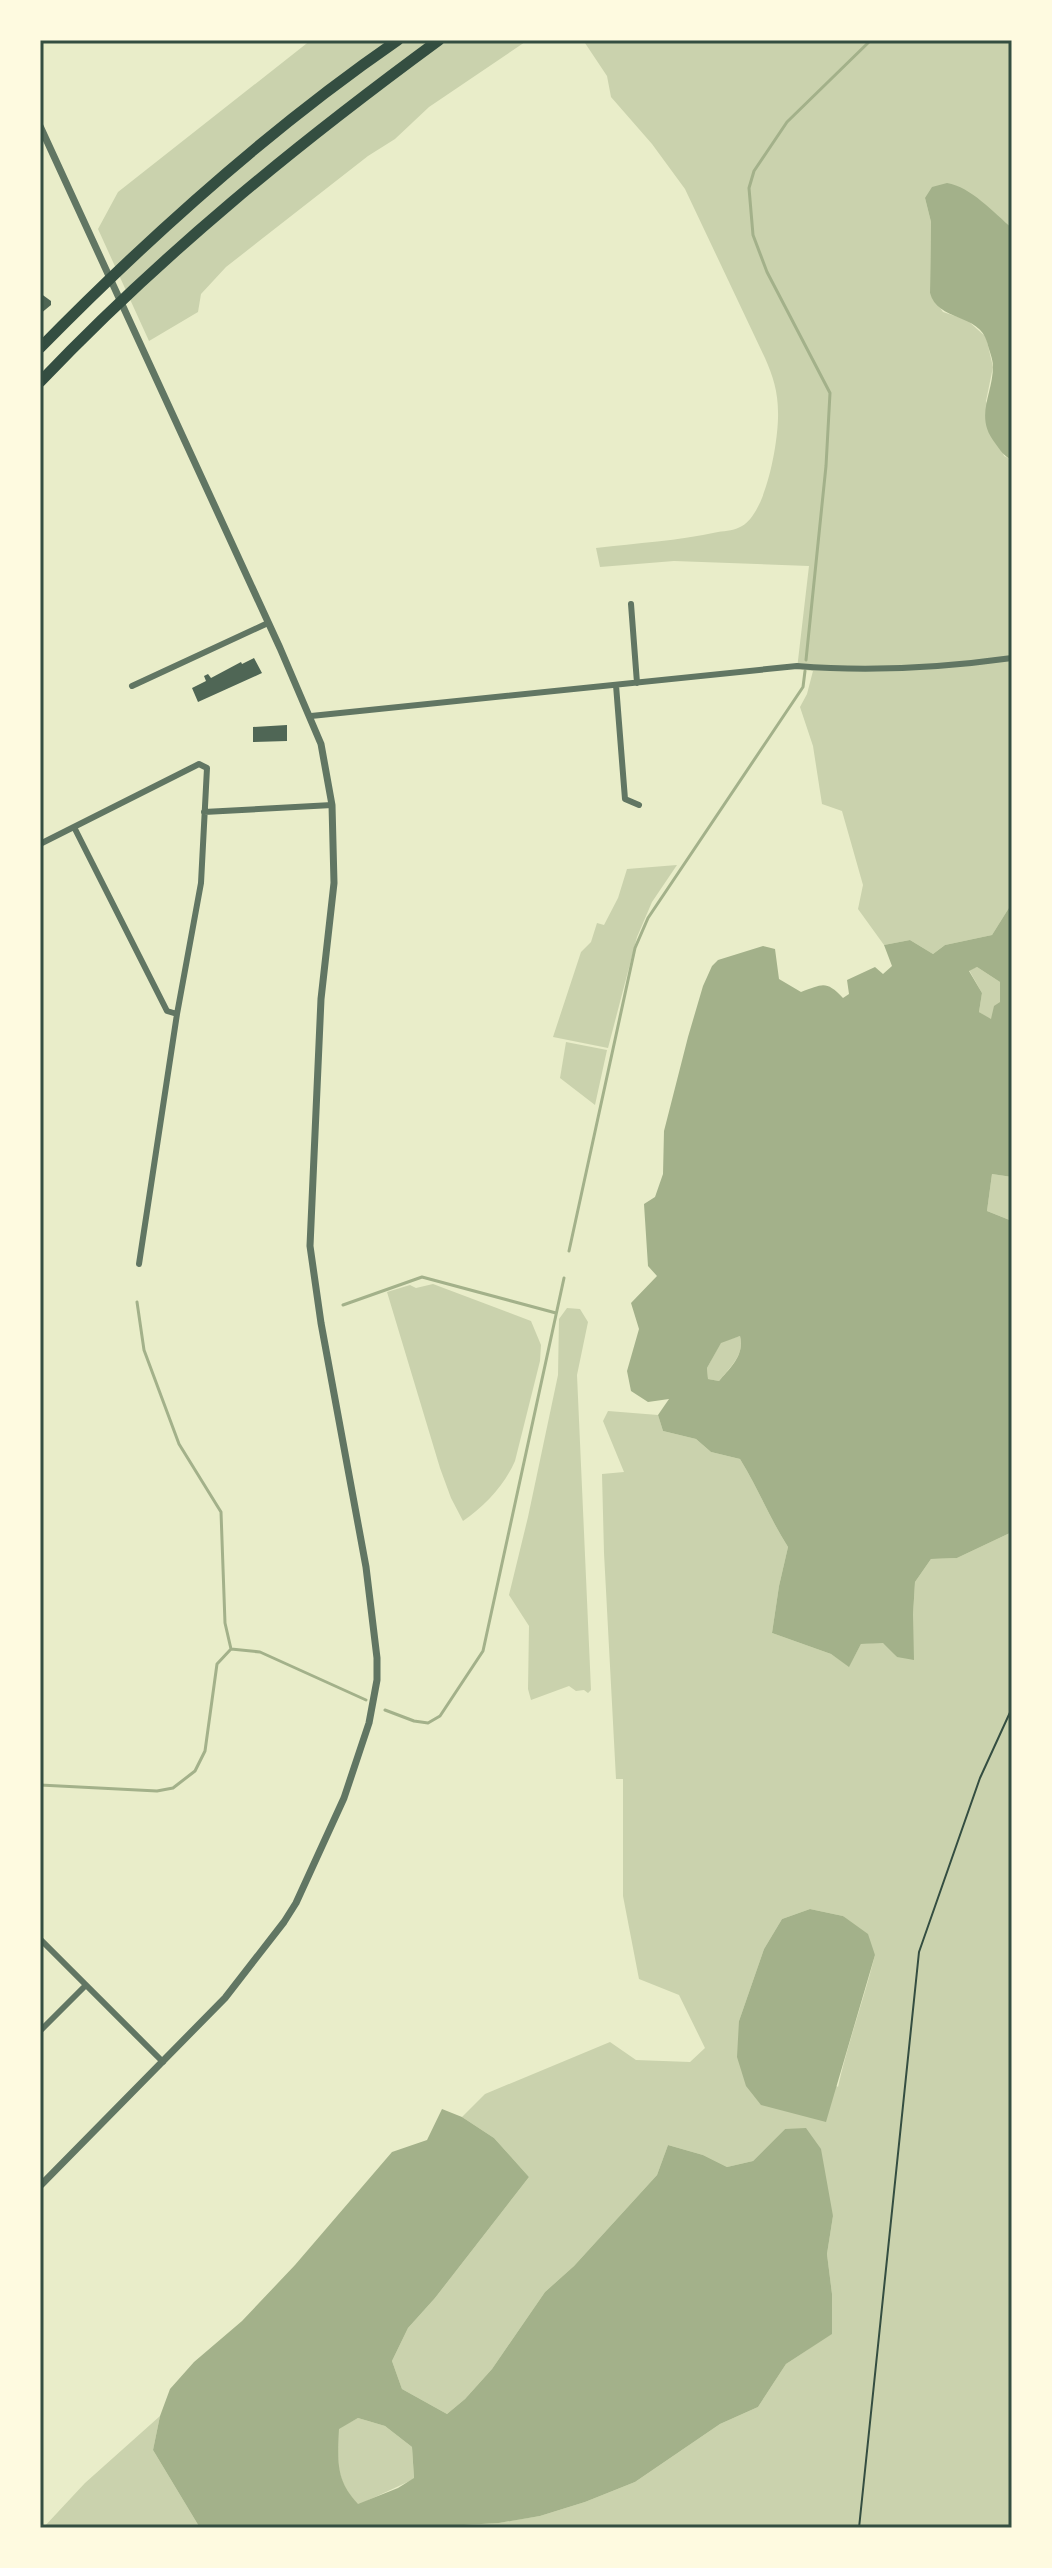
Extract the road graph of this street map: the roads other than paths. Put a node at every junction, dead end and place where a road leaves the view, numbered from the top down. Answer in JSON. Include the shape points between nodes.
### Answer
{"nodes":[{"id":1,"x":398,"y":40,"type":"edge"},
{"id":2,"x":439,"y":40,"type":"edge"},
{"id":3,"x":40,"y":126,"type":"edge"},
{"id":4,"x":40,"y":348,"type":"edge"},
{"id":5,"x":40,"y":382,"type":"edge"},
{"id":6,"x":631,"y":604,"type":"dead end"},
{"id":7,"x":268,"y":623,"type":"junction"},
{"id":8,"x":1012,"y":658,"type":"edge"},
{"id":9,"x":637,"y":683,"type":"junction"},
{"id":10,"x":616,"y":685,"type":"junction"},
{"id":11,"x":132,"y":686,"type":"dead end"},
{"id":12,"x":311,"y":716,"type":"junction"},
{"id":13,"x":332,"y":805,"type":"junction"},
{"id":14,"x":639,"y":805,"type":"dead end"},
{"id":15,"x":204,"y":812,"type":"junction"},
{"id":16,"x":74,"y":827,"type":"junction"},
{"id":17,"x":40,"y":844,"type":"edge"},
{"id":18,"x":177,"y":1014,"type":"junction"},
{"id":19,"x":139,"y":1264,"type":"dead end"},
{"id":20,"x":40,"y":1939,"type":"edge"},
{"id":21,"x":86,"y":1985,"type":"junction"},
{"id":22,"x":40,"y":2031,"type":"edge"},
{"id":23,"x":163,"y":2062,"type":"junction"},
{"id":24,"x":40,"y":2186,"type":"edge"}],
"edges":[{"from":1,"to":4,"type":"highway","via":[[230,171]]},
{"from":2,"to":5,"type":"highway","via":[[244,190],[157,266]]},
{"from":3,"to":7,"type":"street"},
{"from":6,"to":9,"type":"street"},
{"from":7,"to":11,"type":"street"},
{"from":7,"to":12,"type":"street"},
{"from":8,"to":9,"type":"street","via":[[903,669],[797,666]]},
{"from":9,"to":10,"type":"street"},
{"from":10,"to":12,"type":"street"},
{"from":10,"to":14,"type":"street","via":[[625,799]]},
{"from":12,"to":13,"type":"street"},
{"from":13,"to":15,"type":"street"},
{"from":13,"to":23,"type":"street","via":[[334,883],[321,999],[310,1246],[366,1567],[377,1680],[344,1798],[296,1903],[225,1998]]},
{"from":15,"to":16,"type":"street","via":[[207,768],[199,764]]},
{"from":15,"to":18,"type":"street","via":[[201,883]]},
{"from":16,"to":17,"type":"street"},
{"from":16,"to":18,"type":"street","via":[[167,1011]]},
{"from":18,"to":19,"type":"street"},
{"from":20,"to":21,"type":"street"},
{"from":21,"to":22,"type":"street"},
{"from":21,"to":23,"type":"street"},
{"from":23,"to":24,"type":"street"}]}
